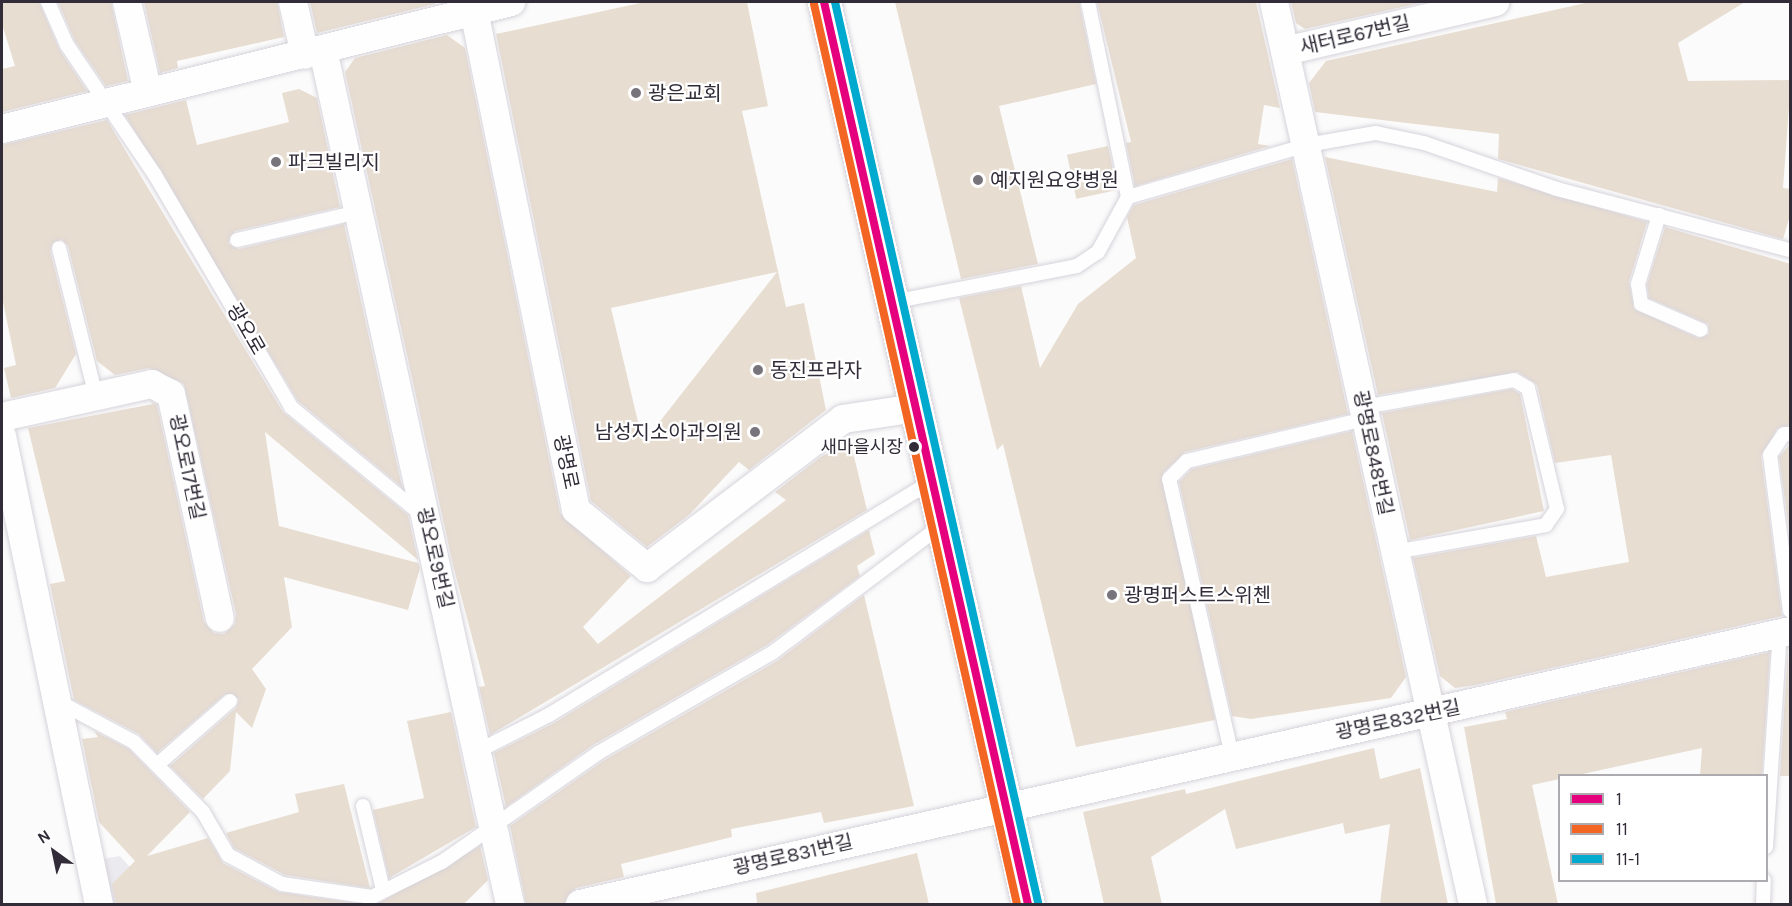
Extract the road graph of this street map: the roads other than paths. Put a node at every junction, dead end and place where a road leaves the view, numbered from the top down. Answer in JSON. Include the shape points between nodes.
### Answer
{"nodes":[{"id":1,"x":48,"y":2,"type":"edge"},
{"id":2,"x":127,"y":2,"type":"edge"},
{"id":3,"x":293,"y":2,"type":"edge"},
{"id":4,"x":512,"y":2,"type":"edge"},
{"id":5,"x":824,"y":2,"type":"edge"},
{"id":6,"x":1088,"y":2,"type":"edge"},
{"id":7,"x":1274,"y":2,"type":"edge"},
{"id":8,"x":1495,"y":2,"type":"edge"},
{"id":9,"x":466,"y":9,"type":"edge"},
{"id":10,"x":1285,"y":51,"type":"junction"},
{"id":11,"x":314,"y":52,"type":"junction"},
{"id":12,"x":148,"y":93,"type":"junction"},
{"id":13,"x":105,"y":105,"type":"junction"},
{"id":14,"x":2,"y":129,"type":"edge"},
{"id":15,"x":1307,"y":145,"type":"junction"},
{"id":16,"x":1128,"y":197,"type":"junction"},
{"id":17,"x":358,"y":212,"type":"junction"},
{"id":18,"x":1659,"y":215,"type":"junction"},
{"id":19,"x":237,"y":240,"type":"dead end"},
{"id":20,"x":59,"y":248,"type":"dead end"},
{"id":21,"x":1791,"y":250,"type":"edge"},
{"id":22,"x":892,"y":302,"type":"junction"},
{"id":23,"x":1701,"y":330,"type":"dead end"},
{"id":24,"x":96,"y":396,"type":"junction"},
{"id":25,"x":916,"y":408,"type":"junction"},
{"id":26,"x":1364,"y":413,"type":"junction"},
{"id":27,"x":2,"y":417,"type":"edge"},
{"id":28,"x":1791,"y":434,"type":"edge"},
{"id":29,"x":2,"y":435,"type":"edge"},
{"id":30,"x":932,"y":481,"type":"junction"},
{"id":31,"x":426,"y":519,"type":"junction"},
{"id":32,"x":942,"y":525,"type":"junction"},
{"id":33,"x":1394,"y":552,"type":"junction"},
{"id":34,"x":220,"y":618,"type":"dead end"},
{"id":35,"x":1787,"y":625,"type":"edge"},
{"id":36,"x":57,"y":701,"type":"junction"},
{"id":37,"x":230,"y":701,"type":"dead end"},
{"id":38,"x":1432,"y":713,"type":"junction"},
{"id":39,"x":478,"y":751,"type":"junction"},
{"id":40,"x":1232,"y":756,"type":"junction"},
{"id":41,"x":157,"y":765,"type":"junction"},
{"id":42,"x":1005,"y":805,"type":"junction"},
{"id":43,"x":363,"y":806,"type":"dead end"},
{"id":44,"x":497,"y":828,"type":"junction"},
{"id":45,"x":1768,"y":836,"type":"edge"},
{"id":46,"x":1764,"y":882,"type":"edge"},
{"id":47,"x":383,"y":891,"type":"junction"},
{"id":48,"x":668,"y":894,"type":"edge"},
{"id":49,"x":99,"y":904,"type":"edge"},
{"id":50,"x":510,"y":904,"type":"edge"},
{"id":51,"x":580,"y":904,"type":"edge"},
{"id":52,"x":1028,"y":904,"type":"edge"},
{"id":53,"x":1473,"y":904,"type":"edge"},
{"id":54,"x":1763,"y":904,"type":"edge"}],
"edges":[{"from":1,"to":13,"type":"lane","name":"광오로"},
{"from":2,"to":12,"type":"street"},
{"from":3,"to":11,"type":"street"},
{"from":4,"to":9,"type":"street"},
{"from":5,"to":22,"type":"main road"},
{"from":6,"to":16,"type":"lane"},
{"from":7,"to":10,"type":"street","name":"광명로848번길"},
{"from":8,"to":10,"type":"street","name":"새터로67번길"},
{"from":9,"to":11,"type":"street"},
{"from":9,"to":25,"type":"street","name":"광명로","via":[[576,510],[647,567],[843,419]]},
{"from":10,"to":15,"type":"street","name":"광명로848번길"},
{"from":11,"to":12,"type":"street"},
{"from":11,"to":17,"type":"street","name":"광오로9번길"},
{"from":12,"to":13,"type":"street"},
{"from":13,"to":14,"type":"street"},
{"from":13,"to":31,"type":"lane","name":"광오로","via":[[155,175],[291,407]]},
{"from":15,"to":16,"type":"lane"},
{"from":15,"to":18,"type":"lane","via":[[1376,133]]},
{"from":15,"to":26,"type":"street","name":"광명로848번길"},
{"from":16,"to":22,"type":"lane","via":[[1098,252],[1077,266]]},
{"from":17,"to":19,"type":"lane"},
{"from":17,"to":31,"type":"street","name":"광오로9번길"},
{"from":18,"to":21,"type":"lane"},
{"from":18,"to":23,"type":"lane","via":[[1638,284],[1641,304]]},
{"from":20,"to":24,"type":"lane"},
{"from":22,"to":25,"type":"main road"},
{"from":24,"to":27,"type":"street","name":"광오로17번길"},
{"from":24,"to":34,"type":"street","name":"광오로17번길","via":[[152,384],[171,394]]},
{"from":25,"to":30,"type":"main road"},
{"from":26,"to":33,"type":"street","name":"광명로848번길"},
{"from":26,"to":33,"type":"lane","via":[[1514,380],[1528,388],[1557,509],[1546,525]]},
{"from":26,"to":40,"type":"lane","via":[[1187,461],[1169,479]]},
{"from":28,"to":35,"type":"lane","via":[[1784,434],[1770,455]]},
{"from":29,"to":36,"type":"street"},
{"from":30,"to":32,"type":"main road"},
{"from":30,"to":39,"type":"lane","via":[[549,715]]},
{"from":31,"to":39,"type":"street","name":"광오로9번길"},
{"from":32,"to":42,"type":"main road"},
{"from":32,"to":44,"type":"lane","via":[[772,653],[598,753]]},
{"from":33,"to":38,"type":"street","name":"광명로848번길"},
{"from":35,"to":38,"type":"street","name":"광명로832번길"},
{"from":35,"to":45,"type":"lane"},
{"from":36,"to":41,"type":"lane","via":[[135,742]]},
{"from":36,"to":49,"type":"street"},
{"from":37,"to":41,"type":"lane"},
{"from":38,"to":40,"type":"street","name":"광명로832번길"},
{"from":38,"to":53,"type":"street","name":"광명로848번길"},
{"from":39,"to":44,"type":"street","name":"광오로9번길"},
{"from":40,"to":42,"type":"street","name":"광명로832번길"},
{"from":41,"to":47,"type":"lane","via":[[204,812],[228,855],[282,884],[348,897]]},
{"from":42,"to":48,"type":"street","name":"광명로831번길"},
{"from":42,"to":52,"type":"main road"},
{"from":43,"to":47,"type":"lane"},
{"from":44,"to":47,"type":"lane"},
{"from":44,"to":50,"type":"street","name":"광오로9번길"},
{"from":46,"to":54,"type":"lane"},
{"from":48,"to":51,"type":"street","name":"광명로831번길"}]}
